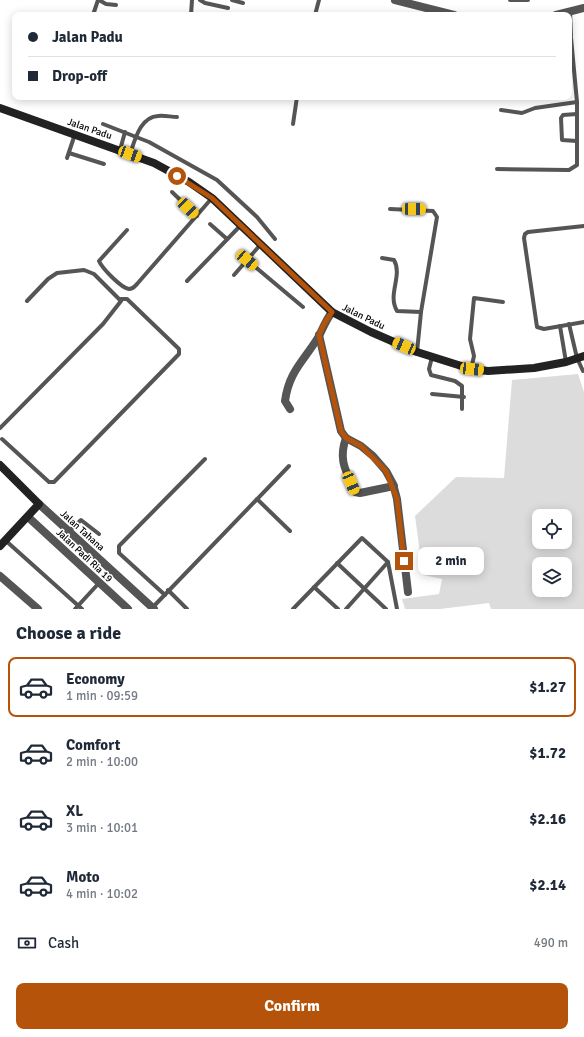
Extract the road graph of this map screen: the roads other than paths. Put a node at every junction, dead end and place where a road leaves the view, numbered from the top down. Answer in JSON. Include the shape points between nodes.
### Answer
{"nodes":[{"id":1,"x":99,"y":0,"type":"edge"},
{"id":2,"x":192,"y":0,"type":"edge"},
{"id":3,"x":200,"y":0,"type":"edge"},
{"id":4,"x":232,"y":0,"type":"edge"},
{"id":5,"x":319,"y":0,"type":"edge"},
{"id":6,"x":395,"y":0,"type":"edge"},
{"id":7,"x":510,"y":0,"type":"edge"},
{"id":8,"x":528,"y":0,"type":"edge"},
{"id":9,"x":243,"y":3,"type":"dead end"},
{"id":10,"x":116,"y":5,"type":"dead end"},
{"id":11,"x":228,"y":8,"type":"dead end"},
{"id":12,"x":584,"y":8,"type":"edge"},
{"id":13,"x":570,"y":11,"type":"joint"},
{"id":14,"x":94,"y":12,"type":"edge"},
{"id":15,"x":191,"y":12,"type":"edge"},
{"id":16,"x":316,"y":12,"type":"edge"},
{"id":17,"x":442,"y":12,"type":"edge"},
{"id":18,"x":566,"y":12,"type":"edge"},
{"id":19,"x":572,"y":57,"type":"edge"},
{"id":20,"x":297,"y":100,"type":"edge"},
{"id":21,"x":577,"y":102,"type":"junction"},
{"id":22,"x":0,"y":108,"type":"edge"},
{"id":23,"x":501,"y":110,"type":"dead end"},
{"id":24,"x":577,"y":114,"type":"junction"},
{"id":25,"x":177,"y":117,"type":"dead end"},
{"id":26,"x":103,"y":124,"type":"dead end"},
{"id":27,"x":293,"y":124,"type":"dead end"},
{"id":28,"x":125,"y":132,"type":"junction"},
{"id":29,"x":75,"y":134,"type":"junction"},
{"id":30,"x":136,"y":136,"type":"junction"},
{"id":31,"x":577,"y":141,"type":"junction"},
{"id":32,"x":120,"y":150,"type":"junction"},
{"id":33,"x":130,"y":154,"type":"junction"},
{"id":34,"x":104,"y":164,"type":"dead end"},
{"id":35,"x":497,"y":169,"type":"dead end"},
{"id":36,"x":172,"y":192,"type":"dead end"},
{"id":37,"x":212,"y":198,"type":"junction"},
{"id":38,"x":390,"y":209,"type":"dead end"},
{"id":39,"x":197,"y":216,"type":"junction"},
{"id":40,"x":210,"y":224,"type":"dead end"},
{"id":41,"x":241,"y":225,"type":"junction"},
{"id":42,"x":584,"y":226,"type":"edge"},
{"id":43,"x":128,"y":230,"type":"dead end"},
{"id":44,"x":227,"y":239,"type":"junction"},
{"id":45,"x":275,"y":239,"type":"dead end"},
{"id":46,"x":261,"y":244,"type":"junction"},
{"id":47,"x":382,"y":258,"type":"dead end"},
{"id":48,"x":247,"y":260,"type":"junction"},
{"id":49,"x":234,"y":275,"type":"dead end"},
{"id":50,"x":187,"y":281,"type":"dead end"},
{"id":51,"x":121,"y":299,"type":"junction"},
{"id":52,"x":27,"y":301,"type":"dead end"},
{"id":53,"x":503,"y":302,"type":"dead end"},
{"id":54,"x":303,"y":306,"type":"dead end"},
{"id":55,"x":332,"y":312,"type":"junction"},
{"id":56,"x":420,"y":312,"type":"junction"},
{"id":57,"x":584,"y":322,"type":"edge"},
{"id":58,"x":569,"y":324,"type":"junction"},
{"id":59,"x":560,"y":326,"type":"junction"},
{"id":60,"x":319,"y":335,"type":"junction"},
{"id":61,"x":417,"y":352,"type":"junction"},
{"id":62,"x":432,"y":357,"type":"junction"},
{"id":63,"x":581,"y":357,"type":"edge"},
{"id":64,"x":566,"y":362,"type":"junction"},
{"id":65,"x":472,"y":369,"type":"junction"},
{"id":66,"x":584,"y":372,"type":"edge"},
{"id":67,"x":432,"y":394,"type":"dead end"},
{"id":68,"x":464,"y":397,"type":"junction"},
{"id":69,"x":290,"y":409,"type":"dead end"},
{"id":70,"x":462,"y":409,"type":"dead end"},
{"id":71,"x":0,"y":428,"type":"edge"},
{"id":72,"x":2,"y":438,"type":"dead end"},
{"id":73,"x":346,"y":438,"type":"junction"},
{"id":74,"x":205,"y":460,"type":"dead end"},
{"id":75,"x":0,"y":465,"type":"edge"},
{"id":76,"x":289,"y":466,"type":"dead end"},
{"id":77,"x":394,"y":486,"type":"junction"},
{"id":78,"x":257,"y":499,"type":"junction"},
{"id":79,"x":39,"y":504,"type":"junction"},
{"id":80,"x":28,"y":516,"type":"junction"},
{"id":81,"x":68,"y":531,"type":"junction"},
{"id":82,"x":290,"y":531,"type":"dead end"},
{"id":83,"x":99,"y":534,"type":"dead end"},
{"id":84,"x":3,"y":543,"type":"edge"},
{"id":85,"x":388,"y":562,"type":"junction"},
{"id":86,"x":337,"y":563,"type":"junction"},
{"id":87,"x":0,"y":576,"type":"edge"},
{"id":88,"x":99,"y":583,"type":"junction"},
{"id":89,"x":314,"y":587,"type":"junction"},
{"id":90,"x":366,"y":589,"type":"junction"},
{"id":91,"x":168,"y":590,"type":"junction"},
{"id":92,"x":408,"y":592,"type":"dead end"},
{"id":93,"x":164,"y":595,"type":"junction"},
{"id":94,"x":78,"y":608,"type":"edge"},
{"id":95,"x":153,"y":608,"type":"edge"},
{"id":96,"x":38,"y":609,"type":"edge"},
{"id":97,"x":128,"y":609,"type":"edge"},
{"id":98,"x":187,"y":609,"type":"edge"},
{"id":99,"x":293,"y":609,"type":"edge"},
{"id":100,"x":338,"y":609,"type":"edge"},
{"id":101,"x":346,"y":609,"type":"edge"},
{"id":102,"x":386,"y":609,"type":"edge"},
{"id":103,"x":397,"y":609,"type":"edge"}],
"edges":[{"from":1,"to":10,"type":"lane"},
{"from":1,"to":14,"type":"lane"},
{"from":2,"to":15,"type":"lane"},
{"from":3,"to":11,"type":"lane"},
{"from":4,"to":9,"type":"lane"},
{"from":5,"to":16,"type":"lane"},
{"from":6,"to":17,"type":"street"},
{"from":7,"to":8,"type":"lane"},
{"from":12,"to":13,"type":"street"},
{"from":13,"to":18,"type":"street"},
{"from":19,"to":21,"type":"lane"},
{"from":20,"to":27,"type":"lane"},
{"from":21,"to":23,"type":"lane","via":[[535,108],[522,113]]},
{"from":21,"to":24,"type":"lane"},
{"from":22,"to":29,"type":"street","name":"Jalan Padu"},
{"from":24,"to":31,"type":"lane"},
{"from":24,"to":31,"type":"lane","via":[[563,115],[561,118],[562,140]]},
{"from":25,"to":30,"type":"lane","via":[[157,116],[147,120]]},
{"from":26,"to":28,"type":"lane"},
{"from":28,"to":30,"type":"lane"},
{"from":28,"to":32,"type":"lane"},
{"from":29,"to":32,"type":"street","name":"Jalan Padu"},
{"from":29,"to":34,"type":"lane","via":[[68,156]]},
{"from":30,"to":33,"type":"lane"},
{"from":30,"to":45,"type":"lane","via":[[217,180],[257,217]]},
{"from":31,"to":35,"type":"lane","via":[[577,165],[574,168]]},
{"from":32,"to":33,"type":"street","name":"Jalan Padu"},
{"from":33,"to":37,"type":"street","name":"Jalan Padu","via":[[154,163]]},
{"from":36,"to":39,"type":"lane"},
{"from":37,"to":39,"type":"lane"},
{"from":37,"to":41,"type":"street","name":"Jalan Padu"},
{"from":38,"to":56,"type":"lane","via":[[433,211],[437,217]]},
{"from":39,"to":43,"type":"lane","via":[[137,284],[128,289],[120,285],[99,261]]},
{"from":40,"to":44,"type":"lane"},
{"from":41,"to":44,"type":"lane"},
{"from":41,"to":46,"type":"street","name":"Jalan Padu"},
{"from":42,"to":59,"type":"lane","via":[[528,232],[524,236],[537,327],[541,329]]},
{"from":44,"to":50,"type":"lane"},
{"from":46,"to":48,"type":"lane"},
{"from":46,"to":55,"type":"street","name":"Jalan Padu"},
{"from":47,"to":56,"type":"lane","via":[[394,260],[397,266],[392,300],[397,311]]},
{"from":48,"to":49,"type":"lane"},
{"from":48,"to":54,"type":"lane"},
{"from":51,"to":52,"type":"lane","via":[[94,274],[84,270],[57,273]]},
{"from":51,"to":71,"type":"lane","via":[[120,304],[103,324]]},
{"from":51,"to":72,"type":"lane","via":[[127,299],[179,349],[179,354],[54,482],[49,482]]},
{"from":53,"to":65,"type":"lane","via":[[474,298],[470,339],[474,356]]},
{"from":55,"to":60,"type":"street"},
{"from":55,"to":61,"type":"street","name":"Jalan Padu"},
{"from":56,"to":61,"type":"lane"},
{"from":57,"to":58,"type":"lane"},
{"from":58,"to":59,"type":"lane"},
{"from":58,"to":63,"type":"lane"},
{"from":59,"to":64,"type":"lane"},
{"from":60,"to":69,"type":"street","via":[[287,386],[285,401]]},
{"from":60,"to":73,"type":"street","via":[[338,423]]},
{"from":61,"to":62,"type":"street","name":"Jalan Padu"},
{"from":62,"to":65,"type":"street","name":"Jalan Padu"},
{"from":62,"to":68,"type":"lane","via":[[429,369],[431,375],[455,381],[462,386]]},
{"from":63,"to":64,"type":"street","name":"Jalan Padu"},
{"from":63,"to":66,"type":"lane"},
{"from":64,"to":65,"type":"street","name":"Jalan Padu","via":[[513,370]]},
{"from":67,"to":68,"type":"lane"},
{"from":68,"to":70,"type":"lane"},
{"from":73,"to":77,"type":"street","via":[[373,456],[386,471]]},
{"from":73,"to":77,"type":"street","via":[[341,451],[355,492]]},
{"from":74,"to":93,"type":"lane","via":[[148,515],[118,549],[119,553]]},
{"from":75,"to":79,"type":"street","name":"Jalan Tahana"},
{"from":76,"to":78,"type":"lane"},
{"from":77,"to":92,"type":"street"},
{"from":78,"to":82,"type":"lane"},
{"from":78,"to":91,"type":"lane"},
{"from":79,"to":80,"type":"street"},
{"from":79,"to":81,"type":"street","name":"Jalan Tahana"},
{"from":80,"to":84,"type":"street"},
{"from":80,"to":88,"type":"street","name":"Jalan Padi Ria 19"},
{"from":81,"to":83,"type":"lane","via":[[81,520]]},
{"from":81,"to":95,"type":"street","name":"Jalan Tahana"},
{"from":84,"to":94,"type":"lane"},
{"from":85,"to":86,"type":"lane","via":[[362,538]]},
{"from":85,"to":90,"type":"lane"},
{"from":85,"to":103,"type":"lane"},
{"from":86,"to":89,"type":"lane"},
{"from":86,"to":90,"type":"lane"},
{"from":87,"to":96,"type":"street"},
{"from":88,"to":94,"type":"lane"},
{"from":88,"to":97,"type":"street","name":"Jalan Padi Ria 19"},
{"from":89,"to":99,"type":"lane"},
{"from":89,"to":100,"type":"lane"},
{"from":90,"to":101,"type":"lane"},
{"from":90,"to":102,"type":"lane"},
{"from":91,"to":93,"type":"lane"},
{"from":91,"to":98,"type":"lane"},
{"from":93,"to":95,"type":"lane"}]}
